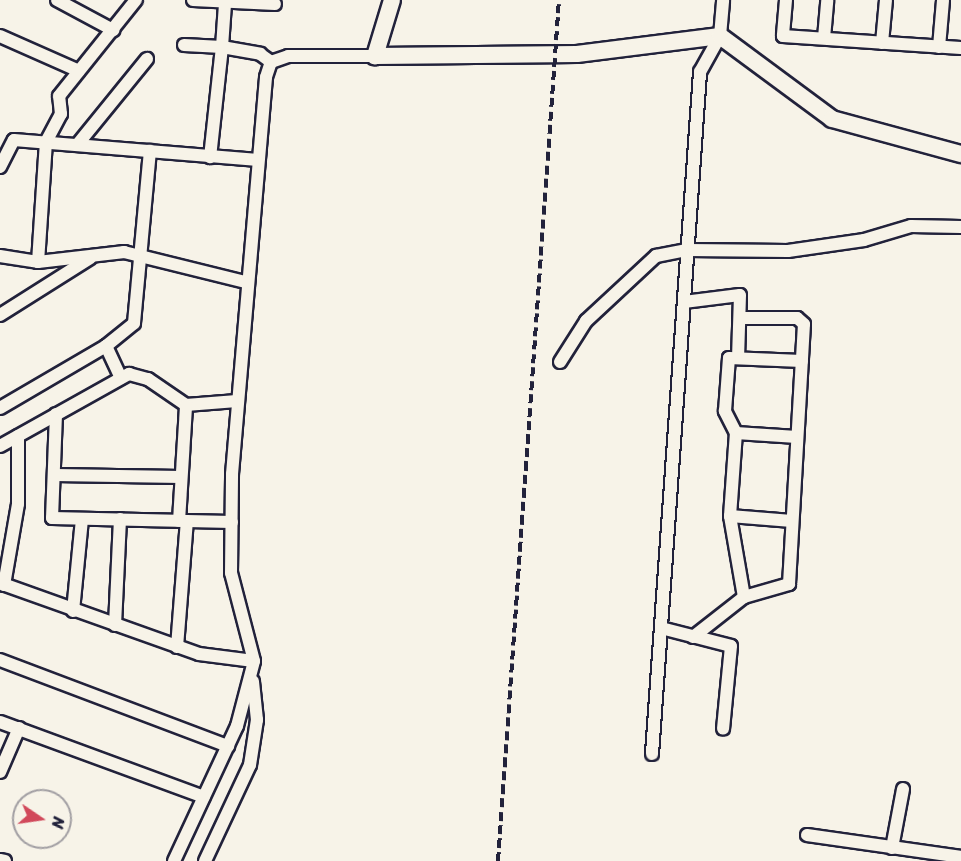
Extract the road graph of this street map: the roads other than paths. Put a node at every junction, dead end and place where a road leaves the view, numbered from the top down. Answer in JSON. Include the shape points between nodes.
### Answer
{"nodes":[{"id":1,"x":57,"y":0,"type":"edge"},
{"id":2,"x":136,"y":0,"type":"edge"},
{"id":3,"x":193,"y":0,"type":"edge"},
{"id":4,"x":392,"y":0,"type":"edge"},
{"id":5,"x":723,"y":0,"type":"edge"},
{"id":6,"x":786,"y":0,"type":"edge"},
{"id":7,"x":826,"y":0,"type":"edge"},
{"id":8,"x":886,"y":0,"type":"edge"},
{"id":9,"x":943,"y":0,"type":"edge"},
{"id":10,"x":244,"y":2,"type":"edge"},
{"id":11,"x":225,"y":4,"type":"junction"},
{"id":12,"x":275,"y":4,"type":"dead end"},
{"id":13,"x":113,"y":30,"type":"junction"},
{"id":14,"x":0,"y":36,"type":"edge"},
{"id":15,"x":720,"y":36,"type":"junction"},
{"id":16,"x":824,"y":38,"type":"junction"},
{"id":17,"x":882,"y":42,"type":"junction"},
{"id":18,"x":184,"y":45,"type":"dead end"},
{"id":19,"x":222,"y":47,"type":"junction"},
{"id":20,"x":939,"y":47,"type":"junction"},
{"id":21,"x":961,"y":48,"type":"edge"},
{"id":22,"x":375,"y":56,"type":"junction"},
{"id":23,"x":147,"y":59,"type":"dead end"},
{"id":24,"x":271,"y":62,"type":"junction"},
{"id":25,"x":79,"y":71,"type":"junction"},
{"id":26,"x":46,"y":142,"type":"junction"},
{"id":27,"x":77,"y":145,"type":"junction"},
{"id":28,"x":150,"y":151,"type":"junction"},
{"id":29,"x":961,"y":154,"type":"edge"},
{"id":30,"x":210,"y":157,"type":"junction"},
{"id":31,"x":258,"y":160,"type":"junction"},
{"id":32,"x":0,"y":167,"type":"edge"},
{"id":33,"x":961,"y":227,"type":"edge"},
{"id":34,"x":688,"y":250,"type":"junction"},
{"id":35,"x":95,"y":255,"type":"junction"},
{"id":36,"x":140,"y":256,"type":"junction"},
{"id":37,"x":5,"y":257,"type":"edge"},
{"id":38,"x":38,"y":262,"type":"junction"},
{"id":39,"x":0,"y":268,"type":"edge"},
{"id":40,"x":245,"y":282,"type":"junction"},
{"id":41,"x":684,"y":302,"type":"junction"},
{"id":42,"x":0,"y":315,"type":"edge"},
{"id":43,"x":740,"y":318,"type":"junction"},
{"id":44,"x":106,"y":346,"type":"junction"},
{"id":45,"x":738,"y":358,"type":"junction"},
{"id":46,"x":802,"y":361,"type":"junction"},
{"id":47,"x":560,"y":362,"type":"dead end"},
{"id":48,"x":120,"y":378,"type":"junction"},
{"id":49,"x":237,"y":401,"type":"junction"},
{"id":50,"x":186,"y":405,"type":"junction"},
{"id":51,"x":0,"y":408,"type":"edge"},
{"id":52,"x":57,"y":414,"type":"junction"},
{"id":53,"x":736,"y":433,"type":"junction"},
{"id":54,"x":18,"y":436,"type":"junction"},
{"id":55,"x":797,"y":437,"type":"junction"},
{"id":56,"x":0,"y":446,"type":"edge"},
{"id":57,"x":55,"y":475,"type":"junction"},
{"id":58,"x":182,"y":477,"type":"junction"},
{"id":59,"x":730,"y":516,"type":"junction"},
{"id":60,"x":82,"y":519,"type":"junction"},
{"id":61,"x":120,"y":519,"type":"junction"},
{"id":62,"x":183,"y":521,"type":"junction"},
{"id":63,"x":792,"y":521,"type":"junction"},
{"id":64,"x":232,"y":522,"type":"junction"},
{"id":65,"x":2,"y":584,"type":"edge"},
{"id":66,"x":744,"y":597,"type":"junction"},
{"id":67,"x":73,"y":611,"type":"junction"},
{"id":68,"x":115,"y":625,"type":"junction"},
{"id":69,"x":661,"y":628,"type":"junction"},
{"id":70,"x":693,"y":637,"type":"junction"},
{"id":71,"x":177,"y":647,"type":"junction"},
{"id":72,"x":0,"y":660,"type":"edge"},
{"id":73,"x":254,"y":661,"type":"junction"},
{"id":74,"x":252,"y":674,"type":"junction"},
{"id":75,"x":0,"y":722,"type":"edge"},
{"id":76,"x":19,"y":728,"type":"junction"},
{"id":77,"x":723,"y":729,"type":"dead end"},
{"id":78,"x":228,"y":746,"type":"junction"},
{"id":79,"x":652,"y":754,"type":"dead end"},
{"id":80,"x":0,"y":772,"type":"edge"},
{"id":81,"x":903,"y":789,"type":"dead end"},
{"id":82,"x":204,"y":797,"type":"junction"},
{"id":83,"x":807,"y":835,"type":"dead end"},
{"id":84,"x":892,"y":848,"type":"junction"},
{"id":85,"x":961,"y":857,"type":"edge"},
{"id":86,"x":0,"y":860,"type":"edge"},
{"id":87,"x":5,"y":861,"type":"edge"},
{"id":88,"x":174,"y":861,"type":"edge"},
{"id":89,"x":205,"y":861,"type":"edge"}],
"edges":[{"from":1,"to":13,"type":"street"},
{"from":2,"to":13,"type":"street"},
{"from":3,"to":11,"type":"street"},
{"from":4,"to":22,"type":"street"},
{"from":5,"to":15,"type":"street"},
{"from":6,"to":16,"type":"street","via":[[783,36]]},
{"from":7,"to":16,"type":"street"},
{"from":8,"to":17,"type":"street"},
{"from":9,"to":20,"type":"street"},
{"from":10,"to":11,"type":"street"},
{"from":10,"to":12,"type":"street"},
{"from":11,"to":19,"type":"street"},
{"from":13,"to":25,"type":"street"},
{"from":14,"to":25,"type":"street"},
{"from":15,"to":22,"type":"street","via":[[577,54]]},
{"from":15,"to":29,"type":"street","via":[[832,119]]},
{"from":15,"to":34,"type":"street","via":[[700,72]]},
{"from":16,"to":17,"type":"street"},
{"from":17,"to":20,"type":"street"},
{"from":18,"to":19,"type":"street"},
{"from":19,"to":24,"type":"street","via":[[260,54]]},
{"from":19,"to":30,"type":"street"},
{"from":20,"to":21,"type":"street"},
{"from":22,"to":24,"type":"street","via":[[288,56]]},
{"from":23,"to":27,"type":"street"},
{"from":24,"to":31,"type":"street"},
{"from":25,"to":26,"type":"street","via":[[59,96],[61,114]]},
{"from":26,"to":27,"type":"street"},
{"from":26,"to":32,"type":"street","via":[[14,140]]},
{"from":26,"to":38,"type":"street"},
{"from":27,"to":28,"type":"street"},
{"from":28,"to":30,"type":"street"},
{"from":28,"to":36,"type":"street"},
{"from":30,"to":31,"type":"street"},
{"from":31,"to":40,"type":"street"},
{"from":33,"to":34,"type":"street","via":[[910,226],[864,240],[788,251]]},
{"from":34,"to":41,"type":"street"},
{"from":34,"to":47,"type":"street","via":[[643,262],[586,321]]},
{"from":35,"to":36,"type":"street"},
{"from":35,"to":38,"type":"street"},
{"from":35,"to":42,"type":"street"},
{"from":36,"to":40,"type":"street"},
{"from":36,"to":44,"type":"street","via":[[134,322]]},
{"from":37,"to":38,"type":"street"},
{"from":37,"to":39,"type":"street"},
{"from":40,"to":49,"type":"street"},
{"from":41,"to":43,"type":"street","via":[[740,295]]},
{"from":41,"to":69,"type":"street"},
{"from":43,"to":45,"type":"street"},
{"from":43,"to":46,"type":"street","via":[[797,318],[804,324]]},
{"from":44,"to":48,"type":"street"},
{"from":44,"to":51,"type":"street"},
{"from":45,"to":46,"type":"street"},
{"from":45,"to":53,"type":"street","via":[[729,358],[725,411]]},
{"from":46,"to":55,"type":"street"},
{"from":48,"to":50,"type":"street","via":[[148,379]]},
{"from":48,"to":52,"type":"street"},
{"from":49,"to":50,"type":"street"},
{"from":49,"to":64,"type":"street"},
{"from":50,"to":58,"type":"street"},
{"from":52,"to":54,"type":"street"},
{"from":52,"to":57,"type":"street"},
{"from":53,"to":55,"type":"street"},
{"from":53,"to":59,"type":"street"},
{"from":54,"to":56,"type":"street"},
{"from":54,"to":65,"type":"street","via":[[18,504]]},
{"from":55,"to":63,"type":"street"},
{"from":57,"to":58,"type":"street"},
{"from":57,"to":60,"type":"street","via":[[52,518]]},
{"from":58,"to":62,"type":"street"},
{"from":59,"to":63,"type":"street"},
{"from":59,"to":66,"type":"street"},
{"from":60,"to":61,"type":"street"},
{"from":60,"to":67,"type":"street"},
{"from":61,"to":62,"type":"street"},
{"from":61,"to":68,"type":"street"},
{"from":62,"to":64,"type":"street"},
{"from":62,"to":71,"type":"street"},
{"from":63,"to":66,"type":"street","via":[[789,584]]},
{"from":64,"to":73,"type":"street","via":[[231,573]]},
{"from":65,"to":67,"type":"street"},
{"from":66,"to":70,"type":"street"},
{"from":67,"to":68,"type":"street"},
{"from":68,"to":71,"type":"street"},
{"from":69,"to":70,"type":"street"},
{"from":69,"to":79,"type":"street"},
{"from":70,"to":77,"type":"street","via":[[731,646]]},
{"from":71,"to":73,"type":"street"},
{"from":72,"to":78,"type":"street"},
{"from":73,"to":74,"type":"street"},
{"from":74,"to":78,"type":"street"},
{"from":74,"to":89,"type":"street","via":[[257,720],[250,765]]},
{"from":75,"to":76,"type":"street"},
{"from":76,"to":80,"type":"street"},
{"from":76,"to":82,"type":"street"},
{"from":78,"to":82,"type":"street"},
{"from":81,"to":84,"type":"street"},
{"from":82,"to":88,"type":"street"},
{"from":83,"to":84,"type":"street"},
{"from":84,"to":85,"type":"street"},
{"from":86,"to":87,"type":"street"}]}
